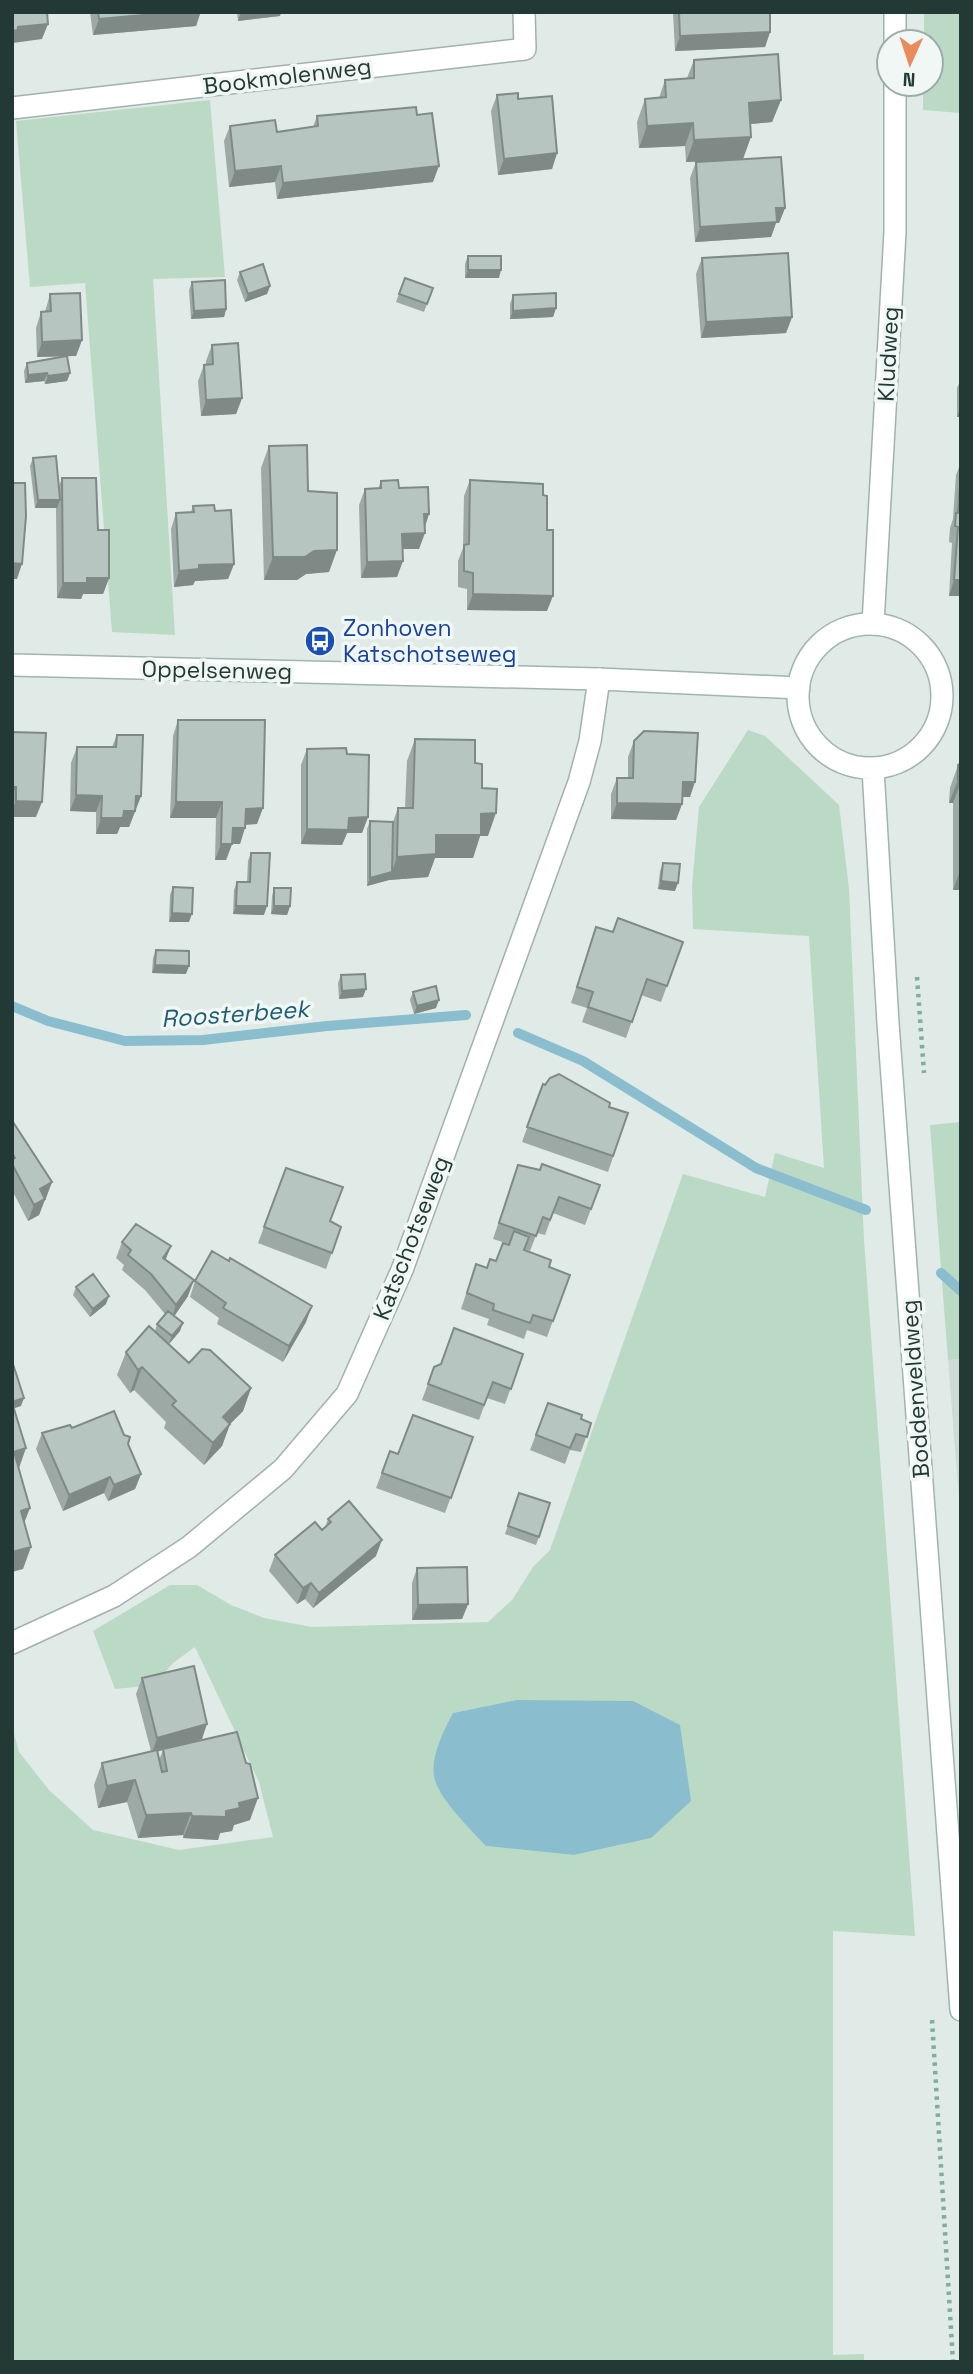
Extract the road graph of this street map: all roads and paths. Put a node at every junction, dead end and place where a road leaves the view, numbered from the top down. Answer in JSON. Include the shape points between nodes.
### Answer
{"nodes":[{"id":1,"x":524,"y":12,"type":"edge"},
{"id":2,"x":895,"y":98,"type":"edge"},
{"id":3,"x":12,"y":108,"type":"edge"},
{"id":4,"x":873,"y":624,"type":"junction"},
{"id":5,"x":12,"y":665,"type":"edge"},
{"id":6,"x":599,"y":679,"type":"junction"},
{"id":7,"x":799,"y":688,"type":"junction"},
{"id":8,"x":952,"y":691,"type":"edge"},
{"id":9,"x":873,"y":769,"type":"junction"},
{"id":10,"x":12,"y":1643,"type":"edge"},
{"id":11,"x":961,"y":2010,"type":"edge"}],
"edges":[{"from":1,"to":3,"type":"street","name":"Bookmolenweg","via":[[525,49]]},
{"from":2,"to":4,"type":"street","name":"Kludweg","via":[[895,232]]},
{"from":4,"to":7,"type":"street","via":[[842,631],[815,649]]},
{"from":4,"to":8,"type":"street","via":[[899,630],[920,645]]},
{"from":5,"to":6,"type":"street","name":"Oppelsenweg"},
{"from":6,"to":7,"type":"street","name":"Oppelsenweg"},
{"from":6,"to":10,"type":"street","name":"Katschotseweg","via":[[579,782],[402,1270],[347,1394],[283,1469],[189,1547],[114,1596]]},
{"from":7,"to":9,"type":"street","via":[[801,720],[817,746],[843,764]]},
{"from":8,"to":9,"type":"street","via":[[924,745],[901,762]]},
{"from":9,"to":11,"type":"street","name":"Boddenveldweg","via":[[887,1023]]}]}
